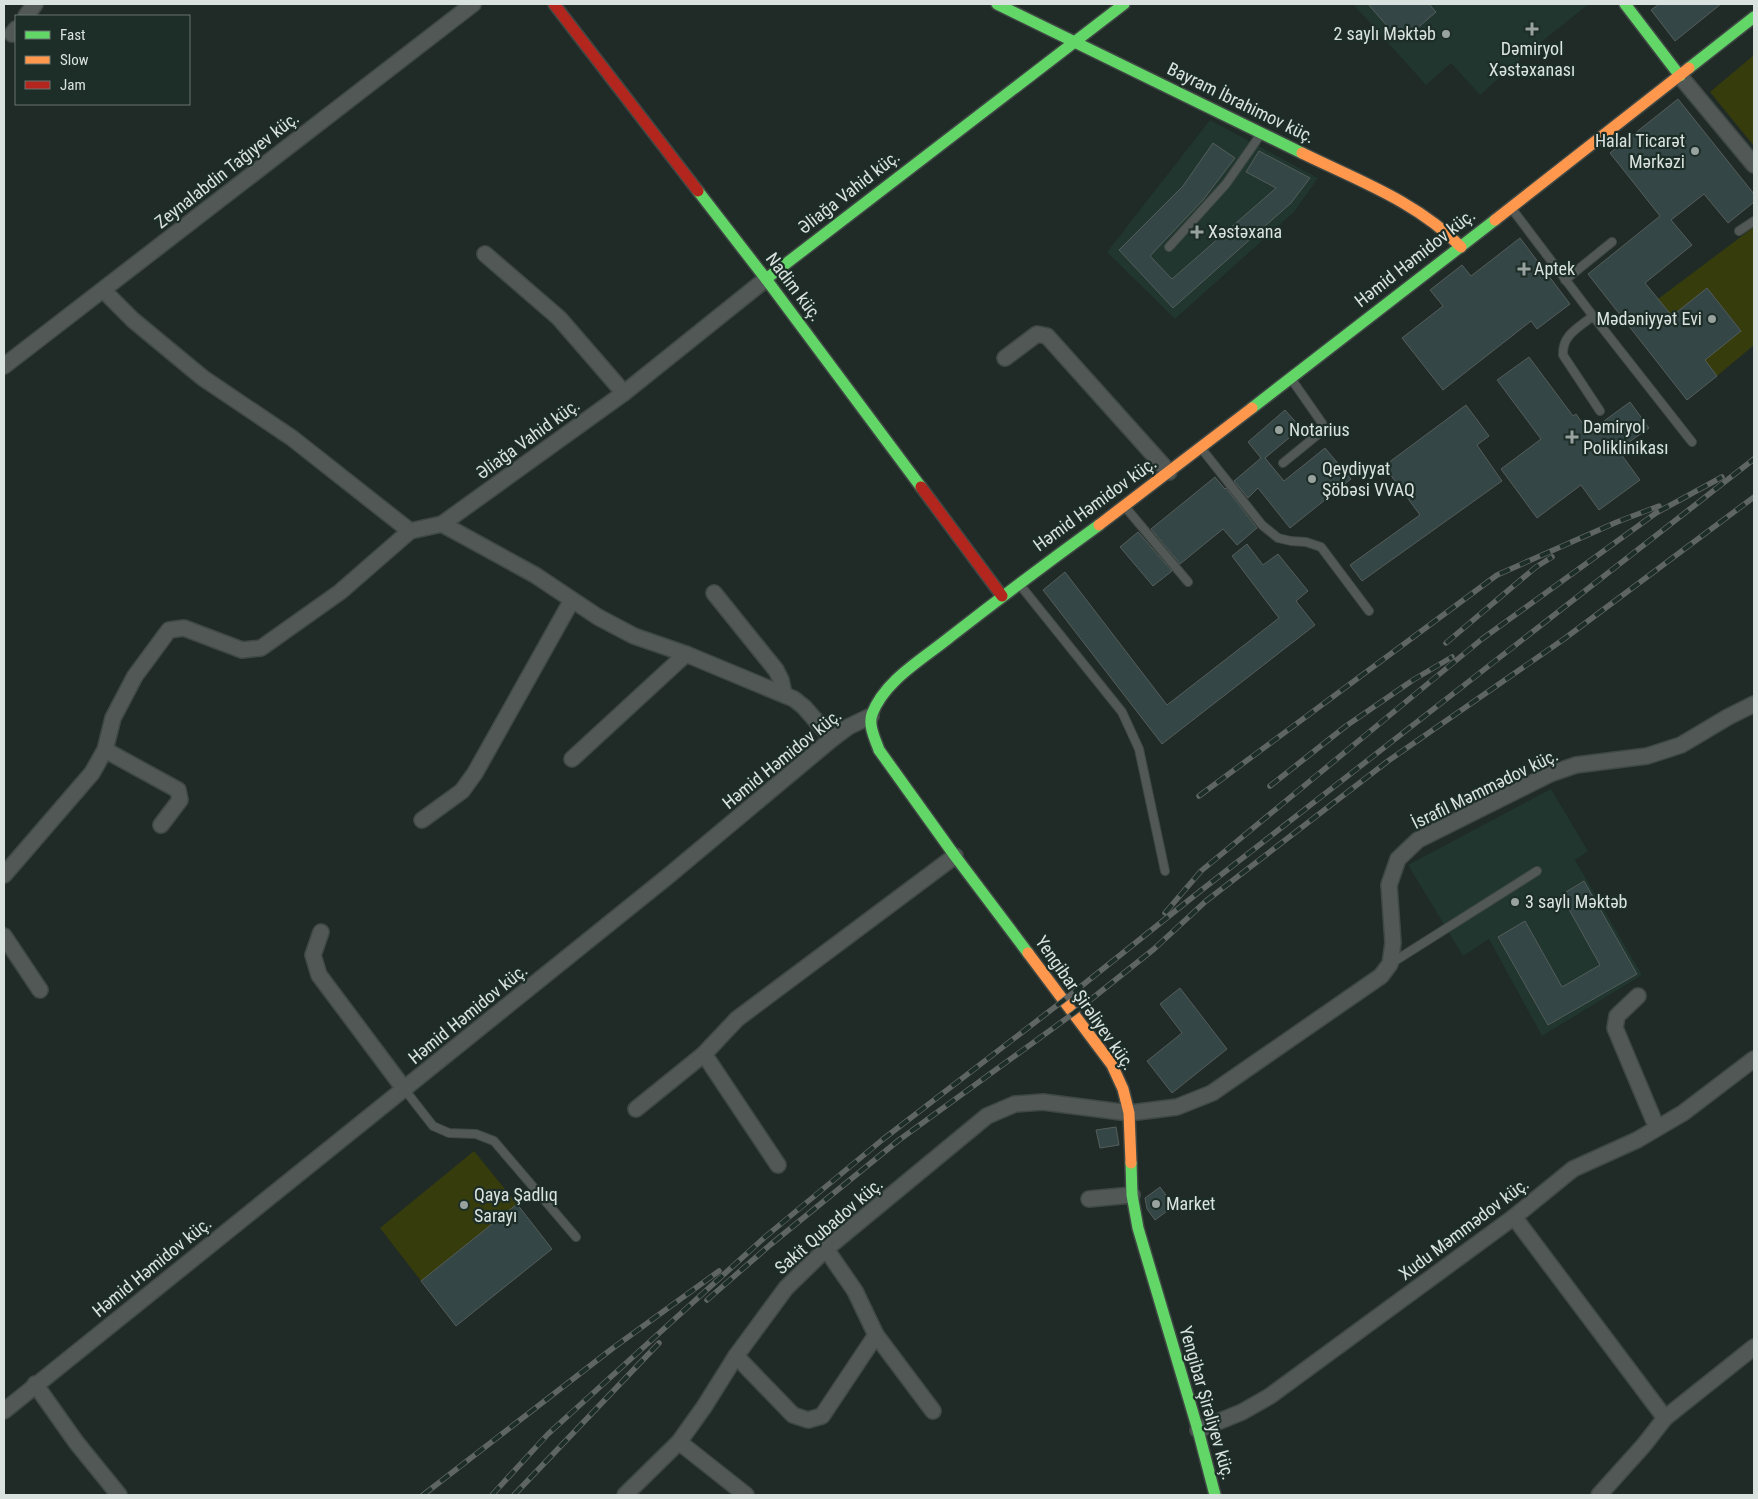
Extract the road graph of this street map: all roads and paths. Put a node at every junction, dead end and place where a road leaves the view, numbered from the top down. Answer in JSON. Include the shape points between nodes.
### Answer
{"nodes":[{"id":1,"x":35,"y":4,"type":"edge"},
{"id":2,"x":473,"y":4,"type":"edge"},
{"id":3,"x":554,"y":4,"type":"edge"},
{"id":4,"x":997,"y":4,"type":"edge"},
{"id":5,"x":1124,"y":4,"type":"edge"},
{"id":6,"x":1625,"y":4,"type":"edge"},
{"id":7,"x":27,"y":15,"type":"edge"},
{"id":8,"x":1754,"y":17,"type":"edge"},
{"id":9,"x":1075,"y":42,"type":"junction"},
{"id":10,"x":1680,"y":76,"type":"junction"},
{"id":11,"x":1262,"y":133,"type":"junction"},
{"id":12,"x":1754,"y":165,"type":"edge"},
{"id":13,"x":1510,"y":207,"type":"junction"},
{"id":14,"x":1754,"y":221,"type":"edge"},
{"id":15,"x":1739,"y":230,"type":"dead end"},
{"id":16,"x":1612,"y":242,"type":"dead end"},
{"id":17,"x":1169,"y":247,"type":"dead end"},
{"id":18,"x":1461,"y":247,"type":"junction"},
{"id":19,"x":485,"y":254,"type":"dead end"},
{"id":20,"x":766,"y":279,"type":"junction"},
{"id":21,"x":1565,"y":280,"type":"junction"},
{"id":22,"x":103,"y":290,"type":"junction"},
{"id":23,"x":1592,"y":316,"type":"junction"},
{"id":24,"x":1005,"y":358,"type":"dead end"},
{"id":25,"x":4,"y":366,"type":"edge"},
{"id":26,"x":1290,"y":378,"type":"junction"},
{"id":27,"x":624,"y":393,"type":"junction"},
{"id":28,"x":1600,"y":411,"type":"dead end"},
{"id":29,"x":1692,"y":442,"type":"dead end"},
{"id":30,"x":1200,"y":448,"type":"junction"},
{"id":31,"x":1283,"y":463,"type":"dead end"},
{"id":32,"x":1169,"y":472,"type":"junction"},
{"id":33,"x":1125,"y":506,"type":"junction"},
{"id":34,"x":442,"y":524,"type":"junction"},
{"id":35,"x":410,"y":532,"type":"junction"},
{"id":36,"x":1188,"y":582,"type":"dead end"},
{"id":37,"x":1018,"y":583,"type":"junction"},
{"id":38,"x":714,"y":593,"type":"dead end"},
{"id":39,"x":1002,"y":596,"type":"junction"},
{"id":40,"x":572,"y":600,"type":"junction"},
{"id":41,"x":1369,"y":611,"type":"dead end"},
{"id":42,"x":686,"y":654,"type":"junction"},
{"id":43,"x":784,"y":694,"type":"junction"},
{"id":44,"x":1754,"y":704,"type":"edge"},
{"id":45,"x":871,"y":716,"type":"junction"},
{"id":46,"x":832,"y":739,"type":"junction"},
{"id":47,"x":105,"y":750,"type":"junction"},
{"id":48,"x":572,"y":759,"type":"dead end"},
{"id":49,"x":422,"y":820,"type":"dead end"},
{"id":50,"x":161,"y":825,"type":"dead end"},
{"id":51,"x":954,"y":856,"type":"junction"},
{"id":52,"x":1165,"y":871,"type":"dead end"},
{"id":53,"x":1537,"y":871,"type":"dead end"},
{"id":54,"x":4,"y":875,"type":"edge"},
{"id":55,"x":321,"y":932,"type":"dead end"},
{"id":56,"x":4,"y":936,"type":"edge"},
{"id":57,"x":1390,"y":964,"type":"junction"},
{"id":58,"x":40,"y":990,"type":"dead end"},
{"id":59,"x":1638,"y":996,"type":"dead end"},
{"id":60,"x":704,"y":1054,"type":"junction"},
{"id":61,"x":1754,"y":1059,"type":"edge"},
{"id":62,"x":405,"y":1090,"type":"junction"},
{"id":63,"x":636,"y":1109,"type":"dead end"},
{"id":64,"x":1129,"y":1114,"type":"junction"},
{"id":65,"x":1657,"y":1128,"type":"junction"},
{"id":66,"x":778,"y":1164,"type":"dead end"},
{"id":67,"x":1132,"y":1195,"type":"junction"},
{"id":68,"x":1089,"y":1199,"type":"dead end"},
{"id":69,"x":1514,"y":1217,"type":"junction"},
{"id":70,"x":576,"y":1236,"type":"dead end"},
{"id":71,"x":826,"y":1249,"type":"junction"},
{"id":72,"x":876,"y":1335,"type":"junction"},
{"id":73,"x":1754,"y":1347,"type":"edge"},
{"id":74,"x":736,"y":1356,"type":"junction"},
{"id":75,"x":35,"y":1384,"type":"junction"},
{"id":76,"x":933,"y":1410,"type":"dead end"},
{"id":77,"x":4,"y":1411,"type":"edge"},
{"id":78,"x":1665,"y":1418,"type":"junction"},
{"id":79,"x":1198,"y":1430,"type":"junction"},
{"id":80,"x":679,"y":1442,"type":"junction"},
{"id":81,"x":119,"y":1495,"type":"edge"},
{"id":82,"x":625,"y":1495,"type":"edge"},
{"id":83,"x":746,"y":1495,"type":"edge"},
{"id":84,"x":1215,"y":1495,"type":"edge"},
{"id":85,"x":1598,"y":1495,"type":"edge"}],
"edges":[{"from":1,"to":7,"type":"street"},
{"from":2,"to":22,"type":"street","name":"Zeynalabdin Tağıyev küç."},
{"from":3,"to":20,"type":"street","name":"Nadim küç."},
{"from":4,"to":9,"type":"street","name":"Bayram İbrahimov küç."},
{"from":5,"to":9,"type":"street","name":"Əliağa Vahid küç."},
{"from":6,"to":10,"type":"street"},
{"from":8,"to":10,"type":"street","name":"Həmid Həmidov küç."},
{"from":9,"to":11,"type":"street","name":"Bayram İbrahimov küç."},
{"from":9,"to":20,"type":"street","name":"Əliağa Vahid küç."},
{"from":10,"to":12,"type":"street"},
{"from":10,"to":13,"type":"street","name":"Həmid Həmidov küç."},
{"from":11,"to":17,"type":"lane","via":[[1226,184]]},
{"from":11,"to":18,"type":"street","name":"Bayram İbrahimov küç.","via":[[1429,216]]},
{"from":13,"to":18,"type":"street","name":"Həmid Həmidov küç."},
{"from":13,"to":21,"type":"lane"},
{"from":14,"to":15,"type":"lane"},
{"from":16,"to":21,"type":"lane"},
{"from":18,"to":26,"type":"street","name":"Həmid Həmidov küç."},
{"from":19,"to":27,"type":"street","via":[[559,318]]},
{"from":20,"to":27,"type":"street","name":"Əliağa Vahid küç."},
{"from":20,"to":39,"type":"street","name":"Nadim küç."},
{"from":21,"to":23,"type":"lane"},
{"from":22,"to":25,"type":"street","name":"Zeynalabdin Tağıyev küç."},
{"from":22,"to":35,"type":"street","via":[[202,378],[292,438]]},
{"from":23,"to":28,"type":"lane","via":[[1567,338],[1562,345],[1562,355]]},
{"from":23,"to":29,"type":"lane"},
{"from":24,"to":32,"type":"street","via":[[1037,334],[1047,336]]},
{"from":26,"to":30,"type":"street","name":"Həmid Həmidov küç."},
{"from":26,"to":31,"type":"lane","via":[[1323,428]]},
{"from":27,"to":34,"type":"street","name":"Əliağa Vahid küç."},
{"from":30,"to":32,"type":"street","name":"Həmid Həmidov küç."},
{"from":30,"to":41,"type":"lane","via":[[1262,525],[1278,538],[1321,547]]},
{"from":32,"to":33,"type":"street","name":"Həmid Həmidov küç."},
{"from":33,"to":36,"type":"lane"},
{"from":33,"to":37,"type":"street","name":"Həmid Həmidov küç."},
{"from":34,"to":35,"type":"street","name":"Əliağa Vahid küç."},
{"from":34,"to":40,"type":"street","via":[[535,575]]},
{"from":35,"to":47,"type":"street","name":"Əliağa Vahid küç.","via":[[340,592],[261,648],[242,650],[184,628],[169,630],[135,676],[113,718]]},
{"from":37,"to":39,"type":"street","name":"Həmid Həmidov küç."},
{"from":37,"to":52,"type":"lane","via":[[1122,712],[1139,748]]},
{"from":38,"to":43,"type":"street","via":[[776,670]]},
{"from":39,"to":45,"type":"street","name":"Həmid Həmidov küç.","via":[[896,680],[879,699]]},
{"from":40,"to":42,"type":"street","via":[[634,636]]},
{"from":40,"to":49,"type":"street","via":[[475,773],[462,791]]},
{"from":42,"to":43,"type":"street"},
{"from":42,"to":48,"type":"street"},
{"from":43,"to":46,"type":"street","via":[[804,707]]},
{"from":44,"to":57,"type":"street","name":"İsrafil Məmmədov küç.","via":[[1681,745],[1647,756],[1576,766],[1550,774],[1418,840],[1398,859],[1389,885],[1393,943]]},
{"from":45,"to":46,"type":"street","name":"Həmid Həmidov küç."},
{"from":45,"to":51,"type":"street","name":"Yengibar Şirəliyev küç.","via":[[872,733],[879,750]]},
{"from":46,"to":62,"type":"street","name":"Həmid Həmidov küç.","via":[[667,878]]},
{"from":47,"to":50,"type":"street","via":[[178,790],[180,800]]},
{"from":47,"to":54,"type":"street","name":"Əliağa Vahid küç.","via":[[92,773]]},
{"from":51,"to":60,"type":"street","via":[[736,1019]]},
{"from":51,"to":64,"type":"street","name":"Yengibar Şirəliyev küç.","via":[[1112,1065],[1123,1089]]},
{"from":53,"to":57,"type":"lane"},
{"from":55,"to":62,"type":"street","via":[[313,955],[319,975]]},
{"from":56,"to":58,"type":"street"},
{"from":57,"to":64,"type":"street","via":[[1381,976],[1212,1093],[1177,1107]]},
{"from":59,"to":65,"type":"street","via":[[1617,1016],[1615,1028]]},
{"from":60,"to":63,"type":"street"},
{"from":60,"to":66,"type":"street"},
{"from":61,"to":65,"type":"street","name":"Xudu Məmmədov küç.","via":[[1683,1114]]},
{"from":62,"to":70,"type":"lane","via":[[433,1126],[448,1133],[476,1134],[494,1141]]},
{"from":62,"to":75,"type":"street","name":"Həmid Həmidov küç."},
{"from":64,"to":67,"type":"street","name":"Yengibar Şirəliyev küç."},
{"from":64,"to":71,"type":"street","name":"Sakit Qubadov küç.","via":[[1043,1102],[1015,1104],[987,1116]]},
{"from":65,"to":69,"type":"street","name":"Xudu Məmmədov küç.","via":[[1573,1169]]},
{"from":67,"to":68,"type":"street"},
{"from":67,"to":79,"type":"street","name":"Yengibar Şirəliyev küç.","via":[[1138,1228]]},
{"from":69,"to":78,"type":"street"},
{"from":69,"to":79,"type":"street","name":"Xudu Məmmədov küç.","via":[[1270,1396],[1242,1412]]},
{"from":71,"to":72,"type":"street","via":[[855,1291]]},
{"from":71,"to":74,"type":"street","name":"Sakit Qubadov küç.","via":[[786,1288]]},
{"from":72,"to":74,"type":"street","via":[[822,1416],[808,1420],[793,1415]]},
{"from":72,"to":76,"type":"street"},
{"from":73,"to":78,"type":"street"},
{"from":74,"to":80,"type":"street","name":"Sakit Qubadov küç."},
{"from":75,"to":77,"type":"street","name":"Həmid Həmidov küç."},
{"from":75,"to":81,"type":"street"},
{"from":78,"to":85,"type":"street"},
{"from":79,"to":84,"type":"street","name":"Yengibar Şirəliyev küç."},
{"from":80,"to":82,"type":"street","name":"Sakit Qubadov küç."},
{"from":80,"to":83,"type":"street"}]}
